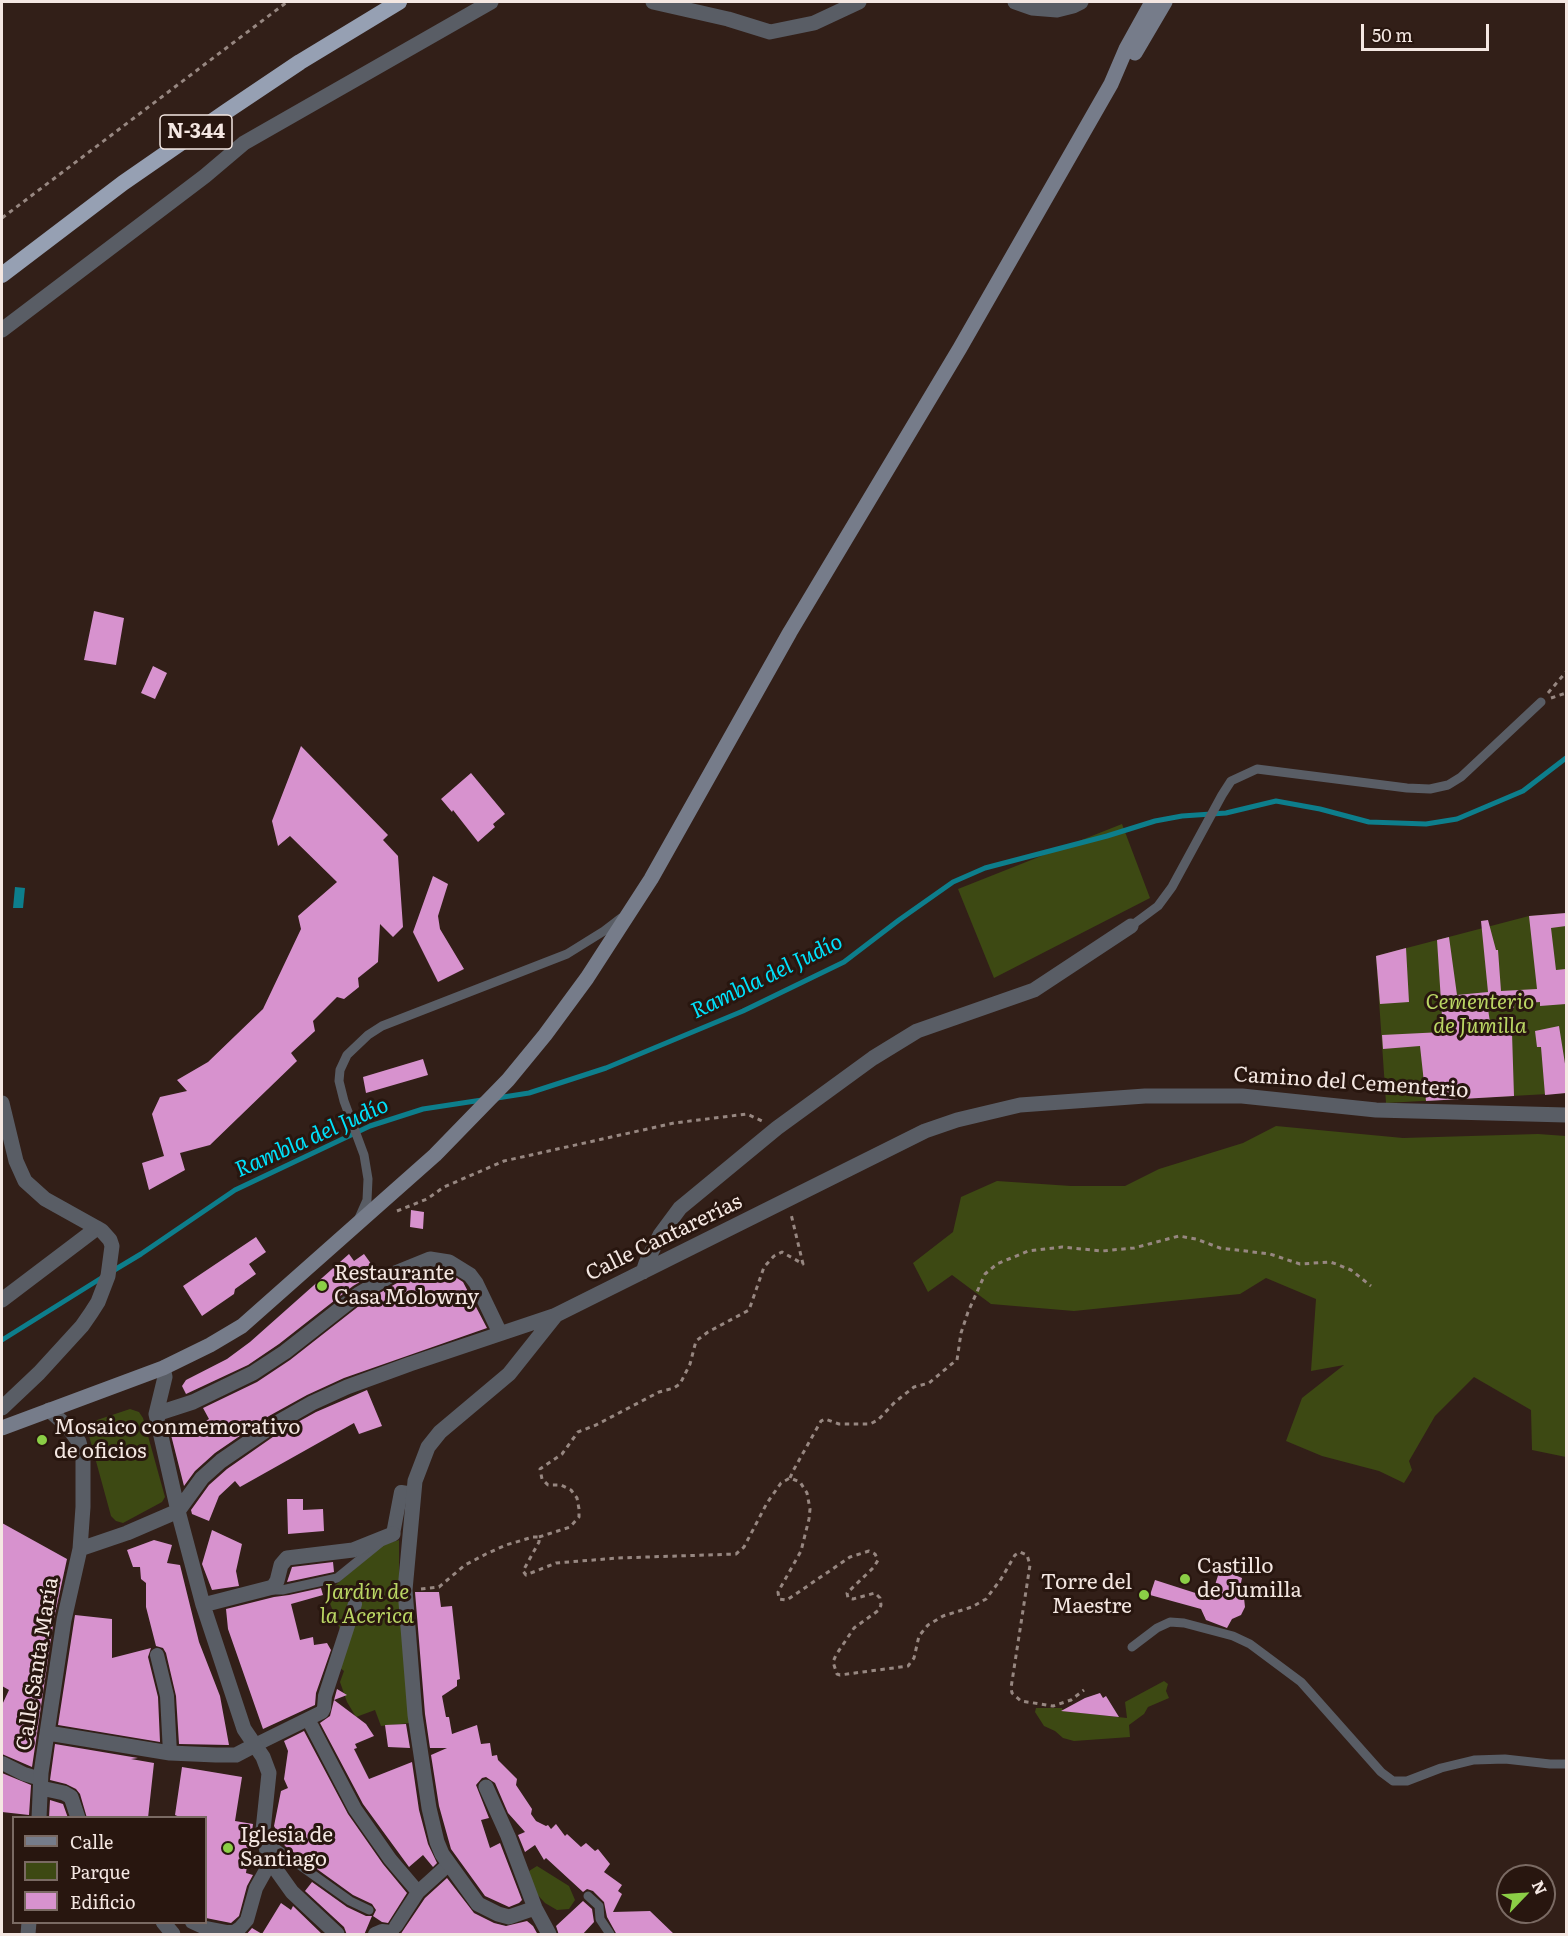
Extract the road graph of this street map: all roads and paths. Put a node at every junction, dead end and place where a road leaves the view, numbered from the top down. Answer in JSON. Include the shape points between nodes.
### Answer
{"nodes":[{"id":1,"x":287,"y":2,"type":"edge"},
{"id":2,"x":399,"y":2,"type":"edge"},
{"id":3,"x":491,"y":2,"type":"edge"},
{"id":4,"x":653,"y":2,"type":"edge"},
{"id":5,"x":859,"y":2,"type":"edge"},
{"id":6,"x":1015,"y":2,"type":"edge"},
{"id":7,"x":1081,"y":2,"type":"edge"},
{"id":8,"x":1152,"y":2,"type":"edge"},
{"id":9,"x":1165,"y":2,"type":"edge"},
{"id":10,"x":1110,"y":84,"type":"junction"},
{"id":11,"x":2,"y":218,"type":"edge"},
{"id":12,"x":2,"y":275,"type":"edge"},
{"id":13,"x":2,"y":330,"type":"edge"},
{"id":14,"x":1566,"y":672,"type":"edge"},
{"id":15,"x":1541,"y":702,"type":"joint"},
{"id":16,"x":631,"y":910,"type":"junction"},
{"id":17,"x":1131,"y":926,"type":"joint"},
{"id":18,"x":1204,"y":1095,"type":"joint"},
{"id":19,"x":2,"y":1103,"type":"edge"},
{"id":20,"x":1566,"y":1115,"type":"edge"},
{"id":21,"x":777,"y":1128,"type":"junction"},
{"id":22,"x":787,"y":1200,"type":"junction"},
{"id":23,"x":396,"y":1211,"type":"dead end"},
{"id":24,"x":97,"y":1228,"type":"junction"},
{"id":25,"x":352,"y":1231,"type":"junction"},
{"id":26,"x":643,"y":1272,"type":"junction"},
{"id":27,"x":1371,"y":1286,"type":"dead end"},
{"id":28,"x":2,"y":1300,"type":"edge"},
{"id":29,"x":556,"y":1315,"type":"junction"},
{"id":30,"x":500,"y":1333,"type":"junction"},
{"id":31,"x":163,"y":1368,"type":"junction"},
{"id":32,"x":2,"y":1408,"type":"edge"},
{"id":33,"x":49,"y":1410,"type":"junction"},
{"id":34,"x":156,"y":1414,"type":"junction"},
{"id":35,"x":2,"y":1428,"type":"edge"},
{"id":36,"x":790,"y":1478,"type":"junction"},
{"id":37,"x":414,"y":1494,"type":"junction"},
{"id":38,"x":178,"y":1511,"type":"junction"},
{"id":39,"x":393,"y":1534,"type":"junction"},
{"id":40,"x":539,"y":1538,"type":"junction"},
{"id":41,"x":80,"y":1549,"type":"junction"},
{"id":42,"x":267,"y":1590,"type":"junction"},
{"id":43,"x":405,"y":1590,"type":"junction"},
{"id":44,"x":355,"y":1604,"type":"dead end"},
{"id":45,"x":203,"y":1605,"type":"junction"},
{"id":46,"x":1132,"y":1647,"type":"dead end"},
{"id":47,"x":157,"y":1655,"type":"dead end"},
{"id":48,"x":1084,"y":1690,"type":"dead end"},
{"id":49,"x":308,"y":1719,"type":"junction"},
{"id":50,"x":48,"y":1732,"type":"junction"},
{"id":51,"x":255,"y":1745,"type":"junction"},
{"id":52,"x":170,"y":1753,"type":"junction"},
{"id":53,"x":2,"y":1763,"type":"edge"},
{"id":54,"x":1566,"y":1764,"type":"edge"},
{"id":55,"x":41,"y":1784,"type":"junction"},
{"id":56,"x":486,"y":1787,"type":"dead end"},
{"id":57,"x":39,"y":1816,"type":"edge"},
{"id":58,"x":77,"y":1816,"type":"edge"},
{"id":59,"x":269,"y":1854,"type":"junction"},
{"id":60,"x":449,"y":1864,"type":"junction"},
{"id":61,"x":418,"y":1892,"type":"junction"},
{"id":62,"x":588,"y":1896,"type":"dead end"},
{"id":63,"x":535,"y":1908,"type":"junction"},
{"id":64,"x":369,"y":1910,"type":"dead end"},
{"id":65,"x":195,"y":1924,"type":"edge"},
{"id":66,"x":337,"y":1935,"type":"edge"},
{"id":67,"x":375,"y":1935,"type":"edge"},
{"id":68,"x":549,"y":1935,"type":"edge"},
{"id":69,"x":610,"y":1935,"type":"edge"}],
"edges":[{"from":1,"to":11,"type":"path"},
{"from":2,"to":12,"type":"highway","number":"N-344","via":[[226,111]]},
{"from":3,"to":13,"type":"street","via":[[244,143]]},
{"from":4,"to":5,"type":"street","via":[[770,32],[814,23]]},
{"from":6,"to":7,"type":"street","via":[[1057,10]]},
{"from":8,"to":10,"type":"main road"},
{"from":9,"to":10,"type":"main road","via":[[1135,53]]},
{"from":10,"to":16,"type":"main road"},
{"from":14,"to":15,"type":"path"},
{"from":15,"to":17,"type":"lane","via":[[1448,785],[1407,789],[1257,769],[1232,781],[1172,887],[1158,906]]},
{"from":16,"to":25,"type":"main road","via":[[587,978],[508,1080],[402,1187]]},
{"from":16,"to":25,"type":"lane","via":[[567,954],[398,1018],[368,1035],[347,1055],[339,1081],[368,1173],[367,1200]]},
{"from":17,"to":21,"type":"street","via":[[1034,990],[918,1031],[873,1058]]},
{"from":18,"to":20,"type":"street","name":"Camino del Cementerio","via":[[1376,1110]]},
{"from":18,"to":22,"type":"street","name":"Calle Cantarerías","via":[[1020,1105],[957,1120],[925,1131]]},
{"from":19,"to":24,"type":"street","via":[[16,1161],[26,1181],[45,1198]]},
{"from":21,"to":23,"type":"path","via":[[747,1114],[674,1123],[504,1161]]},
{"from":21,"to":26,"type":"street","via":[[680,1208],[660,1235]]},
{"from":22,"to":26,"type":"street","name":"Calle Cantarerías"},
{"from":22,"to":40,"type":"path","via":[[803,1264],[783,1252],[774,1256],[764,1267],[749,1310],[696,1341],[680,1384],[578,1432],[562,1454],[540,1468],[548,1485],[561,1485],[578,1498],[579,1517],[570,1527]]},
{"from":24,"to":28,"type":"street"},
{"from":24,"to":32,"type":"street","via":[[112,1246],[111,1265],[98,1302],[82,1326]]},
{"from":25,"to":31,"type":"main road","via":[[242,1326]]},
{"from":26,"to":29,"type":"street","name":"Calle Cantarerías"},
{"from":27,"to":36,"type":"path","via":[[1351,1270],[1330,1262],[1300,1264],[1179,1236],[1134,1248],[1102,1251],[1062,1247],[1028,1251],[997,1264],[985,1274],[968,1312],[954,1362],[929,1383],[914,1387],[870,1424],[821,1421]]},
{"from":29,"to":30,"type":"street","name":"Calle Cantarerías"},
{"from":29,"to":37,"type":"street","via":[[509,1374],[440,1432],[428,1447]]},
{"from":30,"to":34,"type":"street","via":[[470,1275],[449,1262],[430,1259],[359,1294],[253,1373],[193,1402]]},
{"from":30,"to":38,"type":"street","name":"Calle Cantarerías","via":[[312,1403],[217,1464]]},
{"from":31,"to":33,"type":"main road"},
{"from":31,"to":34,"type":"street","via":[[165,1377]]},
{"from":33,"to":35,"type":"main road"},
{"from":33,"to":41,"type":"street","name":"Calle Santa María","via":[[82,1449]]},
{"from":34,"to":38,"type":"street"},
{"from":36,"to":40,"type":"path","via":[[781,1483],[744,1547],[736,1554],[556,1563],[526,1575],[523,1571]]},
{"from":36,"to":48,"type":"path","via":[[801,1482],[807,1492],[809,1519],[803,1544],[778,1592],[779,1599],[787,1600],[850,1557],[869,1551],[878,1560],[846,1593],[853,1599],[875,1593],[880,1605],[879,1610],[854,1628],[836,1654],[833,1662],[837,1674],[908,1666],[914,1658],[918,1636],[928,1625],[986,1599],[1020,1552],[1027,1555],[1030,1565],[1012,1693],[1021,1701],[1053,1706]]},
{"from":37,"to":39,"type":"street","via":[[401,1492]]},
{"from":37,"to":43,"type":"street"},
{"from":38,"to":41,"type":"street"},
{"from":38,"to":45,"type":"street"},
{"from":39,"to":42,"type":"lane","via":[[337,1578]]},
{"from":39,"to":42,"type":"street","via":[[346,1551],[286,1558],[280,1565],[277,1581]]},
{"from":40,"to":43,"type":"path","via":[[486,1554],[465,1565],[439,1587]]},
{"from":41,"to":50,"type":"street","name":"Calle Santa María","via":[[64,1620]]},
{"from":42,"to":45,"type":"street"},
{"from":43,"to":60,"type":"street","via":[[415,1715],[429,1808],[437,1842]]},
{"from":44,"to":49,"type":"street","via":[[324,1708]]},
{"from":45,"to":51,"type":"street","via":[[244,1729]]},
{"from":46,"to":54,"type":"lane","via":[[1170,1622],[1223,1633],[1250,1644],[1301,1682],[1393,1781],[1407,1781],[1474,1760]]},
{"from":47,"to":52,"type":"street","via":[[167,1696]]},
{"from":49,"to":51,"type":"street"},
{"from":49,"to":61,"type":"street","via":[[355,1809]]},
{"from":50,"to":52,"type":"street"},
{"from":50,"to":55,"type":"street","name":"Calle Santa María"},
{"from":51,"to":52,"type":"street","via":[[236,1755]]},
{"from":51,"to":59,"type":"street","via":[[269,1773],[263,1830]]},
{"from":53,"to":55,"type":"street"},
{"from":55,"to":57,"type":"street","name":"Calle Santa María"},
{"from":55,"to":58,"type":"street","via":[[71,1797]]},
{"from":56,"to":63,"type":"street"},
{"from":59,"to":64,"type":"lane","via":[[277,1849]]},
{"from":59,"to":65,"type":"street","via":[[247,1920],[240,1928],[226,1932]]},
{"from":59,"to":66,"type":"street","via":[[292,1892]]},
{"from":60,"to":61,"type":"street"},
{"from":60,"to":63,"type":"street","via":[[478,1904],[486,1909],[509,1917]]},
{"from":61,"to":67,"type":"street","via":[[394,1929]]},
{"from":62,"to":69,"type":"lane","via":[[600,1906],[600,1919]]},
{"from":63,"to":68,"type":"street"}]}
